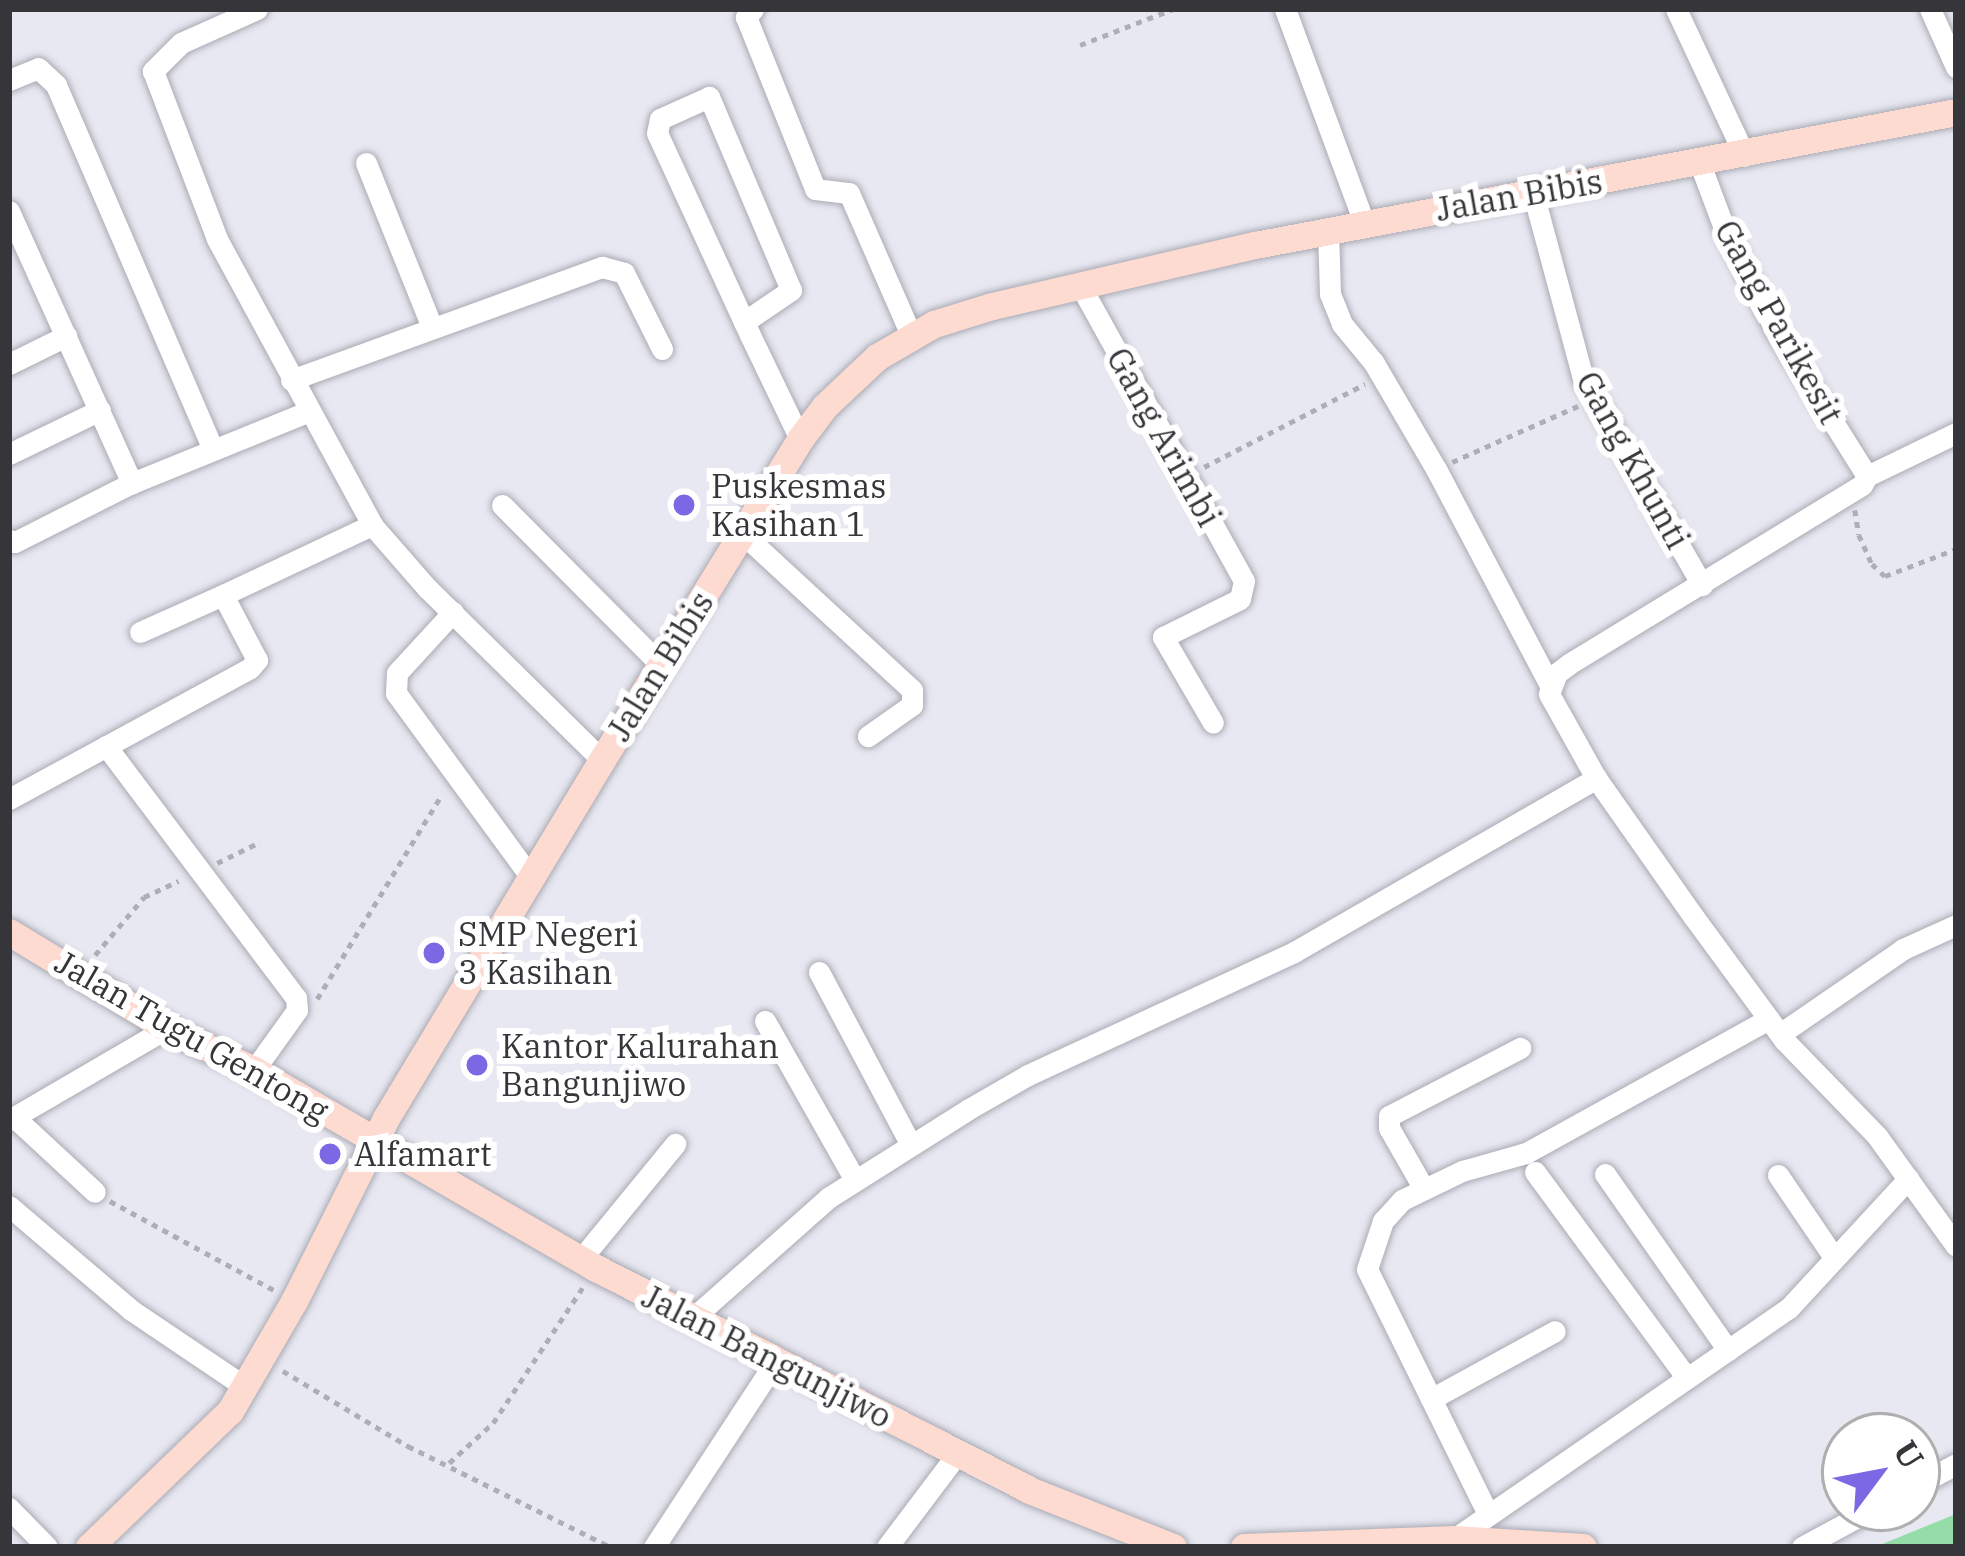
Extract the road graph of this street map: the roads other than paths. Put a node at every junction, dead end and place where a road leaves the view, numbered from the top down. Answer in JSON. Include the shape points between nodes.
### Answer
{"nodes":[{"id":1,"x":257,"y":9,"type":"edge"},
{"id":2,"x":753,"y":9,"type":"edge"},
{"id":3,"x":1286,"y":9,"type":"edge"},
{"id":4,"x":1676,"y":9,"type":"edge"},
{"id":5,"x":1930,"y":9,"type":"edge"},
{"id":6,"x":213,"y":16,"type":"edge"},
{"id":7,"x":1956,"y":67,"type":"edge"},
{"id":8,"x":9,"y":80,"type":"edge"},
{"id":9,"x":1956,"y":112,"type":"edge"},
{"id":10,"x":1745,"y":156,"type":"junction"},
{"id":11,"x":366,"y":163,"type":"dead end"},
{"id":12,"x":1700,"y":164,"type":"junction"},
{"id":13,"x":1534,"y":193,"type":"junction"},
{"id":14,"x":9,"y":211,"type":"edge"},
{"id":15,"x":1364,"y":222,"type":"junction"},
{"id":16,"x":1328,"y":230,"type":"junction"},
{"id":17,"x":1080,"y":285,"type":"junction"},
{"id":18,"x":744,"y":322,"type":"junction"},
{"id":19,"x":432,"y":327,"type":"junction"},
{"id":20,"x":66,"y":336,"type":"junction"},
{"id":21,"x":912,"y":337,"type":"junction"},
{"id":22,"x":662,"y":349,"type":"dead end"},
{"id":23,"x":9,"y":364,"type":"edge"},
{"id":24,"x":291,"y":380,"type":"junction"},
{"id":25,"x":100,"y":410,"type":"junction"},
{"id":26,"x":308,"y":412,"type":"junction"},
{"id":27,"x":1956,"y":433,"type":"edge"},
{"id":28,"x":800,"y":439,"type":"junction"},
{"id":29,"x":213,"y":450,"type":"junction"},
{"id":30,"x":9,"y":454,"type":"edge"},
{"id":31,"x":1864,"y":481,"type":"junction"},
{"id":32,"x":132,"y":483,"type":"junction"},
{"id":33,"x":502,"y":505,"type":"dead end"},
{"id":34,"x":372,"y":525,"type":"junction"},
{"id":35,"x":742,"y":534,"type":"junction"},
{"id":36,"x":9,"y":540,"type":"edge"},
{"id":37,"x":1702,"y":585,"type":"junction"},
{"id":38,"x":223,"y":595,"type":"junction"},
{"id":39,"x":453,"y":612,"type":"junction"},
{"id":40,"x":140,"y":632,"type":"dead end"},
{"id":41,"x":661,"y":665,"type":"junction"},
{"id":42,"x":1550,"y":685,"type":"junction"},
{"id":43,"x":1213,"y":723,"type":"dead end"},
{"id":44,"x":868,"y":736,"type":"dead end"},
{"id":45,"x":106,"y":746,"type":"junction"},
{"id":46,"x":602,"y":760,"type":"junction"},
{"id":47,"x":1596,"y":778,"type":"junction"},
{"id":48,"x":9,"y":799,"type":"edge"},
{"id":49,"x":532,"y":879,"type":"junction"},
{"id":50,"x":1956,"y":926,"type":"edge"},
{"id":51,"x":9,"y":932,"type":"edge"},
{"id":52,"x":819,"y":972,"type":"dead end"},
{"id":53,"x":765,"y":1021,"type":"dead end"},
{"id":54,"x":1774,"y":1027,"type":"junction"},
{"id":55,"x":167,"y":1028,"type":"junction"},
{"id":56,"x":1520,"y":1048,"type":"dead end"},
{"id":57,"x":254,"y":1070,"type":"junction"},
{"id":58,"x":11,"y":1118,"type":"edge"},
{"id":59,"x":374,"y":1140,"type":"junction"},
{"id":60,"x":675,"y":1144,"type":"dead end"},
{"id":61,"x":911,"y":1145,"type":"junction"},
{"id":62,"x":1535,"y":1172,"type":"dead end"},
{"id":63,"x":1605,"y":1174,"type":"dead end"},
{"id":64,"x":1778,"y":1175,"type":"dead end"},
{"id":65,"x":1908,"y":1179,"type":"junction"},
{"id":66,"x":855,"y":1180,"type":"junction"},
{"id":67,"x":1424,"y":1189,"type":"junction"},
{"id":68,"x":95,"y":1192,"type":"road end"},
{"id":69,"x":9,"y":1206,"type":"edge"},
{"id":70,"x":1956,"y":1246,"type":"edge"},
{"id":71,"x":1833,"y":1256,"type":"junction"},
{"id":72,"x":588,"y":1263,"type":"junction"},
{"id":73,"x":693,"y":1318,"type":"junction"},
{"id":74,"x":1556,"y":1331,"type":"dead end"},
{"id":75,"x":1728,"y":1350,"type":"junction"},
{"id":76,"x":775,"y":1362,"type":"junction"},
{"id":77,"x":1687,"y":1378,"type":"junction"},
{"id":78,"x":245,"y":1387,"type":"junction"},
{"id":79,"x":1431,"y":1399,"type":"junction"},
{"id":80,"x":957,"y":1454,"type":"junction"},
{"id":81,"x":9,"y":1508,"type":"edge"},
{"id":82,"x":1488,"y":1514,"type":"junction"},
{"id":83,"x":1830,"y":1532,"type":"edge"},
{"id":84,"x":1454,"y":1539,"type":"junction"},
{"id":85,"x":47,"y":1547,"type":"edge"},
{"id":86,"x":88,"y":1547,"type":"edge"},
{"id":87,"x":654,"y":1547,"type":"edge"},
{"id":88,"x":886,"y":1547,"type":"edge"},
{"id":89,"x":1173,"y":1547,"type":"edge"},
{"id":90,"x":1244,"y":1547,"type":"edge"},
{"id":91,"x":1583,"y":1547,"type":"edge"},
{"id":92,"x":1802,"y":1547,"type":"edge"}],
"edges":[{"from":1,"to":6,"type":"street"},
{"from":2,"to":21,"type":"street","via":[[746,17],[815,189],[849,193]]},
{"from":3,"to":15,"type":"street"},
{"from":4,"to":10,"type":"street"},
{"from":5,"to":7,"type":"street"},
{"from":6,"to":24,"type":"street","via":[[163,56],[155,87],[218,239]]},
{"from":8,"to":29,"type":"street","via":[[38,68],[56,85]]},
{"from":9,"to":10,"type":"main road","name":"Jalan Bibis"},
{"from":10,"to":12,"type":"main road","name":"Jalan Bibis"},
{"from":11,"to":19,"type":"street"},
{"from":12,"to":13,"type":"main road","name":"Jalan Bibis"},
{"from":12,"to":31,"type":"street","name":"Gang Parikesit","via":[[1776,331]]},
{"from":13,"to":15,"type":"main road","name":"Jalan Bibis"},
{"from":13,"to":37,"type":"street","name":"Gang Khunti","via":[[1583,378]]},
{"from":14,"to":20,"type":"street"},
{"from":15,"to":16,"type":"main road","name":"Jalan Bibis"},
{"from":16,"to":17,"type":"main road","name":"Jalan Bibis"},
{"from":16,"to":42,"type":"street","via":[[1334,309],[1436,470]]},
{"from":17,"to":21,"type":"main road","name":"Jalan Bibis"},
{"from":17,"to":43,"type":"street","name":"Gang Arimbi","via":[[1245,590],[1163,637]]},
{"from":18,"to":18,"type":"street","via":[[655,126],[709,97],[791,290]]},
{"from":18,"to":28,"type":"street"},
{"from":19,"to":22,"type":"street","via":[[611,267],[624,273]]},
{"from":19,"to":24,"type":"street"},
{"from":20,"to":23,"type":"street"},
{"from":20,"to":25,"type":"street"},
{"from":21,"to":28,"type":"main road","name":"Jalan Bibis","via":[[877,357]]},
{"from":24,"to":26,"type":"street"},
{"from":25,"to":30,"type":"street"},
{"from":25,"to":32,"type":"street"},
{"from":26,"to":29,"type":"street"},
{"from":26,"to":34,"type":"street"},
{"from":27,"to":31,"type":"street"},
{"from":28,"to":35,"type":"main road","name":"Jalan Bibis"},
{"from":29,"to":32,"type":"street"},
{"from":31,"to":37,"type":"street"},
{"from":32,"to":36,"type":"street"},
{"from":33,"to":41,"type":"street"},
{"from":34,"to":38,"type":"street"},
{"from":34,"to":39,"type":"street"},
{"from":35,"to":41,"type":"main road","name":"Jalan Bibis"},
{"from":35,"to":44,"type":"street","via":[[912,690],[912,705]]},
{"from":37,"to":42,"type":"street","via":[[1570,664]]},
{"from":38,"to":40,"type":"street"},
{"from":38,"to":45,"type":"street","via":[[254,665]]},
{"from":39,"to":46,"type":"street"},
{"from":39,"to":49,"type":"street","via":[[393,682]]},
{"from":41,"to":46,"type":"main road","name":"Jalan Bibis"},
{"from":42,"to":47,"type":"street","via":[[1555,709]]},
{"from":45,"to":48,"type":"street"},
{"from":45,"to":57,"type":"street","via":[[298,1004]]},
{"from":46,"to":49,"type":"main road","name":"Jalan Bibis"},
{"from":47,"to":54,"type":"street"},
{"from":47,"to":61,"type":"street","via":[[1280,960],[1028,1076]]},
{"from":49,"to":59,"type":"main road","name":"Jalan Bibis"},
{"from":50,"to":54,"type":"street"},
{"from":51,"to":55,"type":"main road","name":"Jalan Tugu Gentong"},
{"from":52,"to":61,"type":"street"},
{"from":53,"to":66,"type":"street"},
{"from":54,"to":65,"type":"street"},
{"from":54,"to":67,"type":"street","via":[[1526,1153]]},
{"from":55,"to":57,"type":"main road","name":"Jalan Tugu Gentong"},
{"from":55,"to":58,"type":"street"},
{"from":56,"to":67,"type":"street","via":[[1389,1116]]},
{"from":57,"to":59,"type":"main road","name":"Jalan Tugu Gentong"},
{"from":58,"to":68,"type":"street"},
{"from":59,"to":72,"type":"main road","name":"Jalan Bangunjiwo"},
{"from":59,"to":78,"type":"main road","name":"Jalan Bibis"},
{"from":60,"to":72,"type":"street"},
{"from":61,"to":66,"type":"street"},
{"from":62,"to":77,"type":"street"},
{"from":63,"to":75,"type":"street"},
{"from":64,"to":71,"type":"street"},
{"from":65,"to":70,"type":"street"},
{"from":65,"to":71,"type":"street"},
{"from":66,"to":73,"type":"street"},
{"from":67,"to":79,"type":"street","via":[[1392,1208],[1367,1269]]},
{"from":69,"to":78,"type":"street","via":[[131,1310]]},
{"from":71,"to":75,"type":"street","via":[[1789,1308]]},
{"from":72,"to":73,"type":"main road","name":"Jalan Bangunjiwo"},
{"from":73,"to":76,"type":"main road","name":"Jalan Bangunjiwo"},
{"from":74,"to":79,"type":"street"},
{"from":75,"to":77,"type":"street"},
{"from":76,"to":80,"type":"main road","name":"Jalan Bangunjiwo"},
{"from":76,"to":87,"type":"street"},
{"from":77,"to":82,"type":"street"},
{"from":78,"to":86,"type":"main road","name":"Jalan Bibis","via":[[230,1412]]},
{"from":79,"to":82,"type":"street"},
{"from":80,"to":88,"type":"street"},
{"from":80,"to":89,"type":"main road","name":"Jalan Bangunjiwo"},
{"from":81,"to":85,"type":"street"},
{"from":82,"to":84,"type":"street"},
{"from":83,"to":92,"type":"street"},
{"from":84,"to":90,"type":"main road"},
{"from":84,"to":91,"type":"main road"}]}
